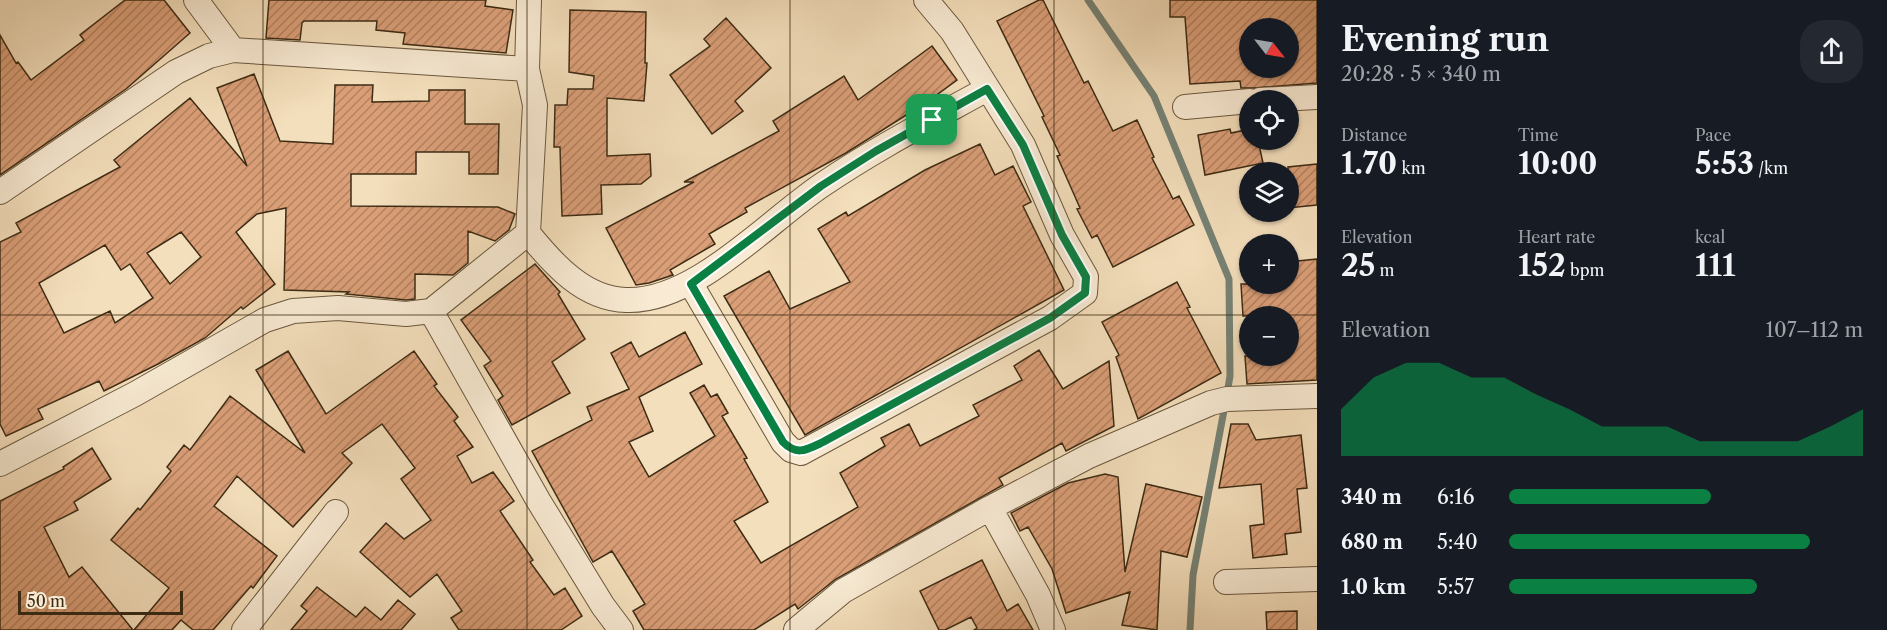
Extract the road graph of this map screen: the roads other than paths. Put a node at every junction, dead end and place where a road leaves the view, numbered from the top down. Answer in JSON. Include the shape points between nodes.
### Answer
{"nodes":[{"id":1,"x":196,"y":0,"type":"edge"},
{"id":2,"x":529,"y":0,"type":"edge"},
{"id":3,"x":926,"y":0,"type":"edge"},
{"id":4,"x":233,"y":50,"type":"junction"},
{"id":5,"x":527,"y":69,"type":"junction"},
{"id":6,"x":987,"y":89,"type":"junction"},
{"id":7,"x":1317,"y":97,"type":"edge"},
{"id":8,"x":1299,"y":98,"type":"edge"},
{"id":9,"x":1239,"y":102,"type":"edge"},
{"id":10,"x":1185,"y":107,"type":"dead end"},
{"id":11,"x":0,"y":192,"type":"edge"},
{"id":12,"x":528,"y":233,"type":"junction"},
{"id":13,"x":691,"y":284,"type":"junction"},
{"id":14,"x":431,"y":312,"type":"junction"},
{"id":15,"x":1317,"y":396,"type":"edge"},
{"id":16,"x":0,"y":464,"type":"edge"},
{"id":17,"x":990,"y":508,"type":"junction"},
{"id":18,"x":336,"y":512,"type":"dead end"},
{"id":19,"x":1317,"y":579,"type":"edge"},
{"id":20,"x":1226,"y":582,"type":"dead end"},
{"id":21,"x":244,"y":630,"type":"edge"},
{"id":22,"x":621,"y":630,"type":"edge"},
{"id":23,"x":796,"y":630,"type":"edge"},
{"id":24,"x":1053,"y":630,"type":"edge"}],
"edges":[{"from":1,"to":4,"type":"street"},
{"from":2,"to":5,"type":"street"},
{"from":3,"to":6,"type":"street","via":[[952,31]]},
{"from":4,"to":5,"type":"street"},
{"from":4,"to":11,"type":"street","via":[[209,56],[176,72]]},
{"from":5,"to":12,"type":"street","via":[[535,105]]},
{"from":6,"to":13,"type":"street","via":[[821,186]]},
{"from":6,"to":13,"type":"street","via":[[1023,145],[1062,235],[1086,277],[1085,293],[1078,300],[801,453],[783,442]]},
{"from":7,"to":8,"type":"street"},
{"from":9,"to":10,"type":"street"},
{"from":12,"to":13,"type":"street","via":[[580,286],[604,297],[652,299]]},
{"from":12,"to":14,"type":"street"},
{"from":14,"to":16,"type":"street","via":[[406,314],[338,308],[293,311],[265,320]]},
{"from":14,"to":22,"type":"street","via":[[538,500]]},
{"from":15,"to":17,"type":"street","via":[[1227,399],[1211,404],[1089,456]]},
{"from":17,"to":23,"type":"street","via":[[843,591]]},
{"from":17,"to":24,"type":"street"},
{"from":18,"to":21,"type":"street"},
{"from":19,"to":20,"type":"street"}]}
